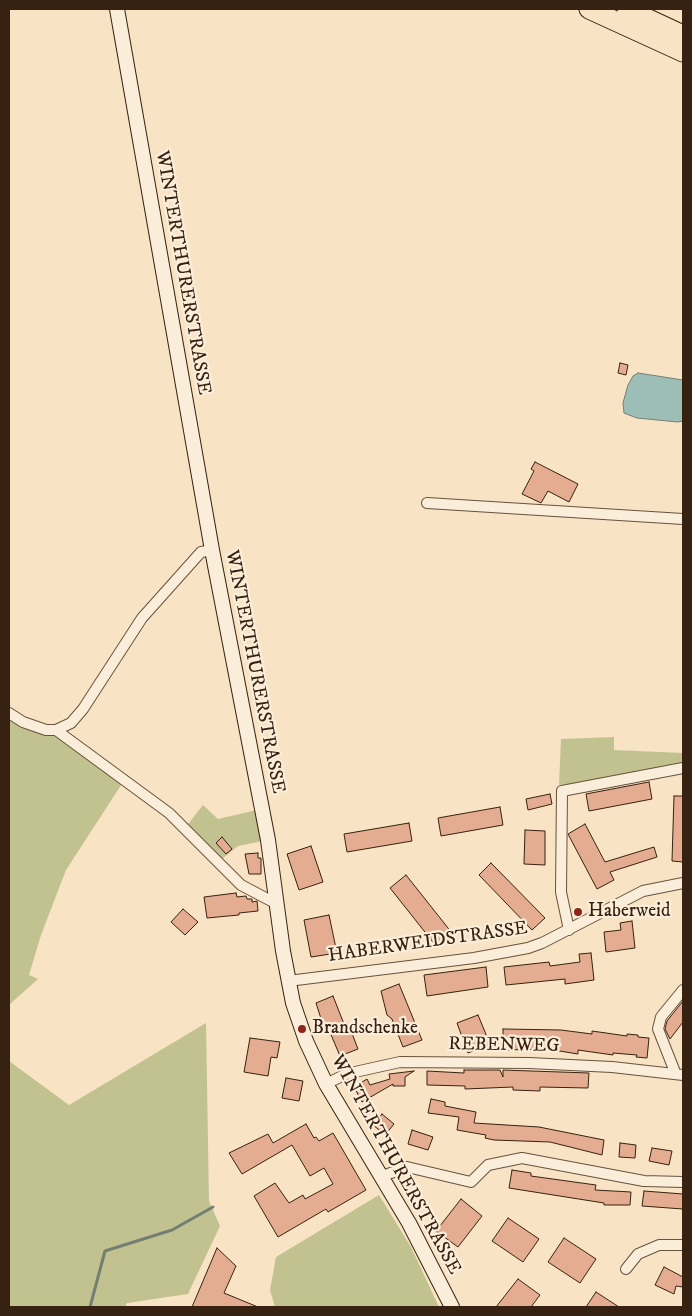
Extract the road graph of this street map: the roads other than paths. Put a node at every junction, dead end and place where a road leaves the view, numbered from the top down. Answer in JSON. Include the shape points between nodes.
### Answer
{"nodes":[{"id":1,"x":117,"y":9,"type":"edge"},
{"id":2,"x":589,"y":9,"type":"edge"},
{"id":3,"x":627,"y":9,"type":"edge"},
{"id":4,"x":683,"y":35,"type":"edge"},
{"id":5,"x":683,"y":52,"type":"edge"},
{"id":6,"x":427,"y":503,"type":"dead end"},
{"id":7,"x":683,"y":519,"type":"edge"},
{"id":8,"x":212,"y":550,"type":"junction"},
{"id":9,"x":9,"y":713,"type":"edge"},
{"id":10,"x":56,"y":730,"type":"junction"},
{"id":11,"x":683,"y":768,"type":"edge"},
{"id":12,"x":683,"y":883,"type":"edge"},
{"id":13,"x":277,"y":904,"type":"junction"},
{"id":14,"x":569,"y":930,"type":"junction"},
{"id":15,"x":288,"y":981,"type":"junction"},
{"id":16,"x":683,"y":990,"type":"edge"},
{"id":17,"x":679,"y":1074,"type":"edge"},
{"id":18,"x":326,"y":1084,"type":"junction"},
{"id":19,"x":380,"y":1177,"type":"junction"},
{"id":20,"x":683,"y":1182,"type":"edge"},
{"id":21,"x":683,"y":1245,"type":"edge"},
{"id":22,"x":626,"y":1268,"type":"dead end"},
{"id":23,"x":452,"y":1307,"type":"edge"}],
"edges":[{"from":1,"to":8,"type":"main road","name":"WINTERTHURERSTRASSE"},
{"from":2,"to":5,"type":"highway"},
{"from":3,"to":4,"type":"highway"},
{"from":6,"to":7,"type":"street"},
{"from":8,"to":10,"type":"street","via":[[201,552],[142,618],[78,716]]},
{"from":8,"to":13,"type":"main road","name":"WINTERTHURERSTRASSE","via":[[268,840]]},
{"from":9,"to":10,"type":"street","via":[[36,728]]},
{"from":10,"to":13,"type":"street","via":[[163,808],[248,891]]},
{"from":11,"to":14,"type":"street","via":[[562,791],[561,892]]},
{"from":12,"to":14,"type":"street","name":"HABERWEIDSTRASSE","via":[[643,891]]},
{"from":13,"to":15,"type":"main road","name":"WINTERTHURERSTRASSE"},
{"from":14,"to":15,"type":"street","name":"HABERWEIDSTRASSE","via":[[510,953]]},
{"from":15,"to":18,"type":"main road","name":"WINTERTHURERSTRASSE","via":[[304,1035]]},
{"from":16,"to":17,"type":"street","via":[[661,1016],[658,1029]]},
{"from":17,"to":18,"type":"street","name":"REBENWEG","via":[[529,1063],[400,1062],[346,1074]]},
{"from":18,"to":19,"type":"main road","name":"WINTERTHURERSTRASSE"},
{"from":19,"to":20,"type":"street","via":[[407,1167],[471,1182],[488,1165],[522,1158],[644,1181]]},
{"from":19,"to":23,"type":"main road","name":"WINTERTHURERSTRASSE","via":[[409,1224]]},
{"from":21,"to":22,"type":"street","via":[[659,1246],[638,1254]]}]}
